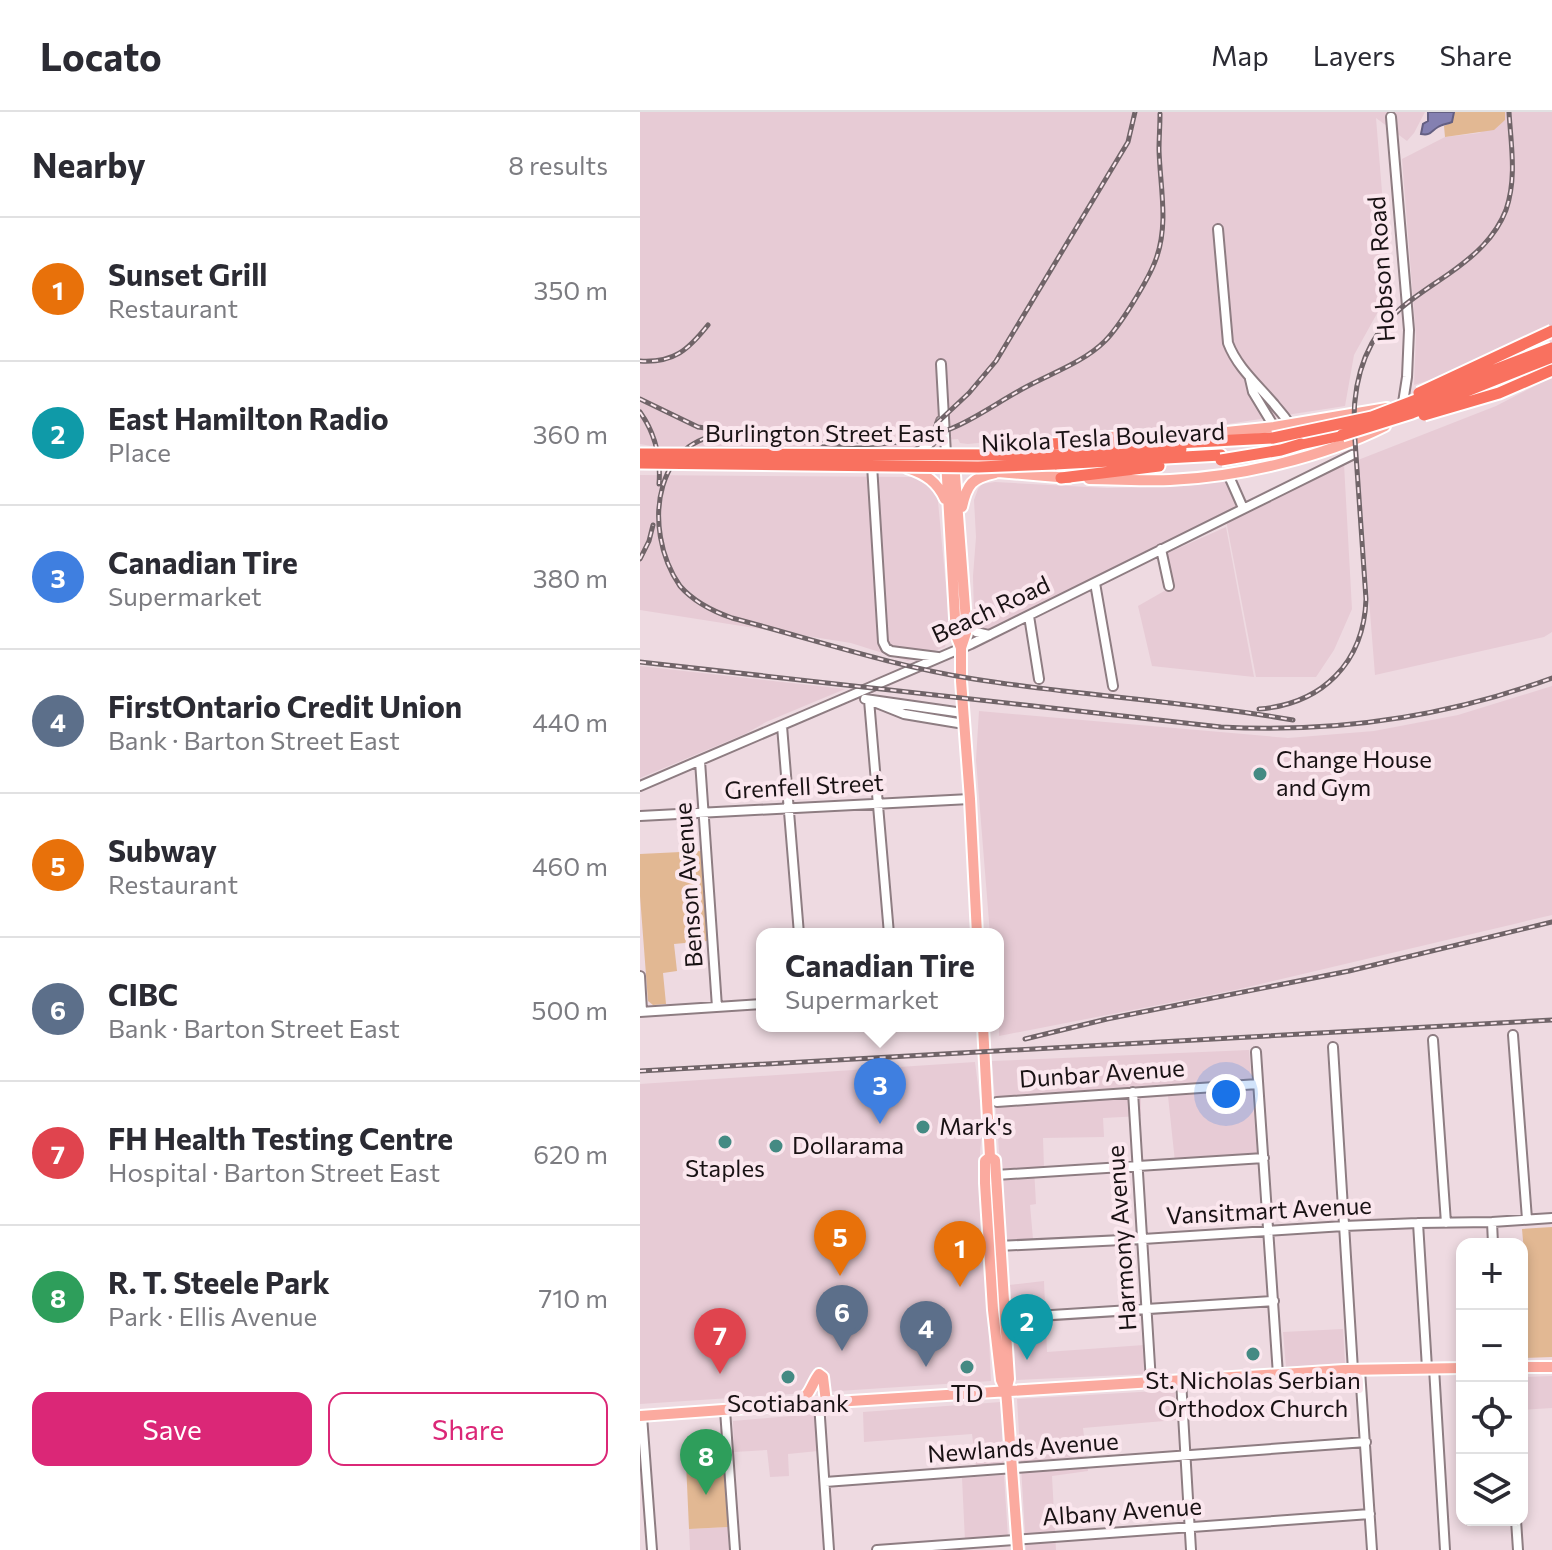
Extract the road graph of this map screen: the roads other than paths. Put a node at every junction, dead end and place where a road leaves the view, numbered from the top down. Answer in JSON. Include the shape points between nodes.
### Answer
{"nodes":[{"id":1,"x":1391,"y":117,"type":"dead end"},
{"id":2,"x":1218,"y":229,"type":"dead end"},
{"id":3,"x":1552,"y":331,"type":"edge"},
{"id":4,"x":1552,"y":352,"type":"edge"},
{"id":5,"x":941,"y":364,"type":"dead end"},
{"id":6,"x":1552,"y":370,"type":"edge"},
{"id":7,"x":1249,"y":378,"type":"junction"},
{"id":8,"x":1438,"y":399,"type":"junction"},
{"id":9,"x":1402,"y":406,"type":"junction"},
{"id":10,"x":943,"y":413,"type":"junction"},
{"id":11,"x":1400,"y":418,"type":"junction"},
{"id":12,"x":1290,"y":424,"type":"junction"},
{"id":13,"x":1328,"y":427,"type":"junction"},
{"id":14,"x":1274,"y":432,"type":"junction"},
{"id":15,"x":1342,"y":435,"type":"junction"},
{"id":16,"x":999,"y":447,"type":"junction"},
{"id":17,"x":1220,"y":450,"type":"junction"},
{"id":18,"x":947,"y":451,"type":"junction"},
{"id":19,"x":640,"y":453,"type":"edge"},
{"id":20,"x":1352,"y":455,"type":"dead end"},
{"id":21,"x":1054,"y":459,"type":"junction"},
{"id":22,"x":1288,"y":460,"type":"junction"},
{"id":23,"x":901,"y":462,"type":"junction"},
{"id":24,"x":640,"y":465,"type":"edge"},
{"id":25,"x":872,"y":465,"type":"junction"},
{"id":26,"x":951,"y":468,"type":"junction"},
{"id":27,"x":998,"y":472,"type":"junction"},
{"id":28,"x":1228,"y":474,"type":"junction"},
{"id":29,"x":1061,"y":478,"type":"junction"},
{"id":30,"x":1243,"y":508,"type":"junction"},
{"id":31,"x":948,"y":512,"type":"junction"},
{"id":32,"x":959,"y":521,"type":"junction"},
{"id":33,"x":1161,"y":549,"type":"junction"},
{"id":34,"x":1095,"y":583,"type":"junction"},
{"id":35,"x":1169,"y":586,"type":"dead end"},
{"id":36,"x":1029,"y":616,"type":"junction"},
{"id":37,"x":966,"y":621,"type":"junction"},
{"id":38,"x":990,"y":635,"type":"junction"},
{"id":39,"x":961,"y":648,"type":"junction"},
{"id":40,"x":939,"y":657,"type":"junction"},
{"id":41,"x":1039,"y":679,"type":"dead end"},
{"id":42,"x":1113,"y":686,"type":"dead end"},
{"id":43,"x":846,"y":698,"type":"junction"},
{"id":44,"x":869,"y":700,"type":"junction"},
{"id":45,"x":963,"y":719,"type":"junction"},
{"id":46,"x":782,"y":726,"type":"junction"},
{"id":47,"x":700,"y":761,"type":"junction"},
{"id":48,"x":640,"y":786,"type":"edge"},
{"id":49,"x":970,"y":799,"type":"junction"},
{"id":50,"x":879,"y":803,"type":"junction"},
{"id":51,"x":790,"y":807,"type":"junction"},
{"id":52,"x":704,"y":813,"type":"junction"},
{"id":53,"x":640,"y":816,"type":"edge"},
{"id":54,"x":799,"y":928,"type":"edge"},
{"id":55,"x":889,"y":928,"type":"edge"},
{"id":56,"x":977,"y":928,"type":"edge"},
{"id":57,"x":640,"y":976,"type":"edge"},
{"id":58,"x":756,"y":1004,"type":"edge"},
{"id":59,"x":717,"y":1007,"type":"junction"},
{"id":60,"x":641,"y":1012,"type":"edge"},
{"id":61,"x":983,"y":1032,"type":"edge"},
{"id":62,"x":1513,"y":1035,"type":"dead end"},
{"id":63,"x":1433,"y":1040,"type":"dead end"},
{"id":64,"x":1333,"y":1047,"type":"dead end"},
{"id":65,"x":1256,"y":1052,"type":"dead end"},
{"id":66,"x":1258,"y":1084,"type":"junction"},
{"id":67,"x":1133,"y":1092,"type":"junction"},
{"id":68,"x":997,"y":1102,"type":"dead end"},
{"id":69,"x":990,"y":1157,"type":"junction"},
{"id":70,"x":1264,"y":1158,"type":"junction"},
{"id":71,"x":1138,"y":1167,"type":"junction"},
{"id":72,"x":996,"y":1175,"type":"junction"},
{"id":73,"x":1552,"y":1218,"type":"edge"},
{"id":74,"x":1527,"y":1219,"type":"junction"},
{"id":75,"x":1492,"y":1222,"type":"junction"},
{"id":76,"x":1418,"y":1223,"type":"junction"},
{"id":77,"x":1446,"y":1223,"type":"junction"},
{"id":78,"x":1344,"y":1226,"type":"junction"},
{"id":79,"x":1268,"y":1231,"type":"junction"},
{"id":80,"x":1493,"y":1238,"type":"edge"},
{"id":81,"x":1143,"y":1239,"type":"junction"},
{"id":82,"x":994,"y":1246,"type":"junction"},
{"id":83,"x":1274,"y":1301,"type":"junction"},
{"id":84,"x":1147,"y":1310,"type":"junction"},
{"id":85,"x":1006,"y":1318,"type":"junction"},
{"id":86,"x":1528,"y":1367,"type":"edge"},
{"id":87,"x":1552,"y":1367,"type":"edge"},
{"id":88,"x":1431,"y":1368,"type":"junction"},
{"id":89,"x":1456,"y":1368,"type":"edge"},
{"id":90,"x":1356,"y":1370,"type":"junction"},
{"id":91,"x":1278,"y":1375,"type":"junction"},
{"id":92,"x":1181,"y":1380,"type":"junction"},
{"id":93,"x":1151,"y":1382,"type":"junction"},
{"id":94,"x":1006,"y":1391,"type":"junction"},
{"id":95,"x":822,"y":1402,"type":"junction"},
{"id":96,"x":792,"y":1405,"type":"junction"},
{"id":97,"x":725,"y":1410,"type":"junction"},
{"id":98,"x":641,"y":1416,"type":"edge"},
{"id":99,"x":1366,"y":1442,"type":"junction"},
{"id":100,"x":1185,"y":1456,"type":"junction"},
{"id":101,"x":1012,"y":1469,"type":"junction"},
{"id":102,"x":825,"y":1482,"type":"junction"},
{"id":103,"x":644,"y":1496,"type":"edge"},
{"id":104,"x":1370,"y":1514,"type":"junction"},
{"id":105,"x":1516,"y":1526,"type":"edge"},
{"id":106,"x":1189,"y":1527,"type":"junction"},
{"id":107,"x":1017,"y":1544,"type":"edge"},
{"id":108,"x":652,"y":1550,"type":"edge"},
{"id":109,"x":735,"y":1550,"type":"edge"},
{"id":110,"x":829,"y":1550,"type":"edge"},
{"id":111,"x":877,"y":1550,"type":"edge"},
{"id":112,"x":1191,"y":1550,"type":"edge"},
{"id":113,"x":1372,"y":1550,"type":"edge"},
{"id":114,"x":1445,"y":1550,"type":"edge"},
{"id":115,"x":1518,"y":1550,"type":"edge"}],
"edges":[{"from":1,"to":9,"type":"street","name":"Hobson Road","via":[[1408,303]]},
{"from":2,"to":7,"type":"street","via":[[1228,343]]},
{"from":3,"to":13,"type":"highway","bridge":true,"via":[[1375,413]]},
{"from":4,"to":8,"type":"main road","name":"Burlington Street East"},
{"from":4,"to":13,"type":"highway","bridge":true,"via":[[1395,409]]},
{"from":4,"to":15,"type":"highway","bridge":true,"via":[[1412,413]]},
{"from":5,"to":10,"type":"street"},
{"from":6,"to":15,"type":"highway","bridge":true,"via":[[1499,393]]},
{"from":7,"to":12,"type":"street"},
{"from":7,"to":14,"type":"street"},
{"from":8,"to":9,"type":"main road","name":"Burlington Street East"},
{"from":8,"to":11,"type":"main road","name":"Burlington Street East"},
{"from":9,"to":11,"type":"street","name":"Hobson Road"},
{"from":9,"to":12,"type":"main road","name":"Burlington Street East"},
{"from":10,"to":18,"type":"street"},
{"from":10,"to":23,"type":"street","via":[[931,443]]},
{"from":11,"to":22,"type":"main road","name":"Burlington Street East","via":[[1360,438]]},
{"from":12,"to":14,"type":"main road","name":"Burlington Street East"},
{"from":12,"to":22,"type":"street"},
{"from":13,"to":14,"type":"highway","bridge":true},
{"from":14,"to":16,"type":"main road","name":"Burlington Street East","via":[[1092,437]]},
{"from":14,"to":17,"type":"highway"},
{"from":14,"to":22,"type":"street"},
{"from":15,"to":17,"type":"highway","bridge":true,"via":[[1281,450]]},
{"from":16,"to":17,"type":"highway","via":[[1084,442]]},
{"from":16,"to":18,"type":"main road","name":"Burlington Street East"},
{"from":17,"to":21,"type":"highway","name":"Nikola Tesla Boulevard"},
{"from":17,"to":29,"type":"highway"},
{"from":18,"to":23,"type":"main road","name":"Burlington Street East"},
{"from":18,"to":26,"type":"main road"},
{"from":19,"to":21,"type":"highway","name":"Nikola Tesla Boulevard","bridge":true},
{"from":19,"to":23,"type":"main road","name":"Burlington Street East"},
{"from":20,"to":30,"type":"street","name":"Beach Road"},
{"from":21,"to":24,"type":"highway","name":"Nikola Tesla Boulevard","bridge":true,"via":[[978,467]]},
{"from":22,"to":28,"type":"main road","name":"Burlington Street East"},
{"from":23,"to":25,"type":"main road","name":"Burlington Street East"},
{"from":23,"to":26,"type":"main road","name":"Burlington Street East"},
{"from":23,"to":31,"type":"main road","via":[[934,481]]},
{"from":24,"to":25,"type":"main road","name":"Burlington Street East"},
{"from":25,"to":40,"type":"street","via":[[883,642],[891,651]]},
{"from":26,"to":27,"type":"main road","name":"Burlington Street East"},
{"from":26,"to":31,"type":"main road"},
{"from":26,"to":32,"type":"main road"},
{"from":27,"to":29,"type":"main road","name":"Burlington Street East"},
{"from":27,"to":32,"type":"main road","via":[[969,485]]},
{"from":28,"to":29,"type":"main road","name":"Burlington Street East","via":[[1169,480]]},
{"from":28,"to":30,"type":"street"},
{"from":30,"to":33,"type":"street","name":"Beach Road"},
{"from":31,"to":39,"type":"main road"},
{"from":32,"to":37,"type":"main road"},
{"from":33,"to":34,"type":"street","name":"Beach Road"},
{"from":33,"to":35,"type":"street"},
{"from":34,"to":36,"type":"street","name":"Beach Road"},
{"from":34,"to":42,"type":"street"},
{"from":36,"to":38,"type":"street","name":"Beach Road"},
{"from":36,"to":41,"type":"street"},
{"from":37,"to":38,"type":"street","via":[[976,632]]},
{"from":37,"to":39,"type":"main road"},
{"from":38,"to":39,"type":"street","name":"Beach Road"},
{"from":39,"to":40,"type":"street","name":"Beach Road"},
{"from":39,"to":45,"type":"main road"},
{"from":40,"to":43,"type":"street","name":"Beach Road"},
{"from":43,"to":44,"type":"street"},
{"from":43,"to":46,"type":"street","name":"Beach Road"},
{"from":44,"to":45,"type":"street","via":[[904,714]]},
{"from":44,"to":50,"type":"street"},
{"from":45,"to":49,"type":"main road"},
{"from":46,"to":47,"type":"street","name":"Beach Road"},
{"from":46,"to":51,"type":"street"},
{"from":47,"to":48,"type":"street","name":"Beach Road"},
{"from":47,"to":52,"type":"street","name":"Benson Avenue"},
{"from":49,"to":50,"type":"street","name":"Grenfell Street"},
{"from":49,"to":56,"type":"main road"},
{"from":50,"to":51,"type":"street","name":"Grenfell Street"},
{"from":50,"to":55,"type":"street"},
{"from":51,"to":52,"type":"street","name":"Grenfell Street"},
{"from":51,"to":54,"type":"street"},
{"from":52,"to":53,"type":"street","name":"Grenfell Street"},
{"from":52,"to":59,"type":"street","name":"Benson Avenue"},
{"from":57,"to":60,"type":"street"},
{"from":58,"to":59,"type":"street"},
{"from":59,"to":60,"type":"street"},
{"from":61,"to":69,"type":"main road"},
{"from":62,"to":74,"type":"street"},
{"from":63,"to":77,"type":"street"},
{"from":64,"to":78,"type":"street"},
{"from":65,"to":66,"type":"street"},
{"from":66,"to":67,"type":"street","name":"Dunbar Avenue"},
{"from":66,"to":70,"type":"street"},
{"from":67,"to":68,"type":"street","name":"Dunbar Avenue"},
{"from":67,"to":71,"type":"street","name":"Harmony Avenue"},
{"from":69,"to":72,"type":"main road"},
{"from":69,"to":82,"type":"main road","via":[[985,1161],[985,1180]]},
{"from":70,"to":71,"type":"street"},
{"from":70,"to":79,"type":"street"},
{"from":71,"to":72,"type":"street"},
{"from":71,"to":81,"type":"street","name":"Harmony Avenue"},
{"from":72,"to":82,"type":"main road"},
{"from":73,"to":74,"type":"street","name":"Vansitmart Avenue"},
{"from":74,"to":75,"type":"street","name":"Vansitmart Avenue"},
{"from":75,"to":77,"type":"street","name":"Vansitmart Avenue"},
{"from":75,"to":80,"type":"street"},
{"from":76,"to":77,"type":"street","name":"Vansitmart Avenue"},
{"from":76,"to":78,"type":"street","name":"Vansitmart Avenue"},
{"from":76,"to":88,"type":"street"},
{"from":78,"to":79,"type":"street","name":"Vansitmart Avenue"},
{"from":78,"to":90,"type":"street"},
{"from":79,"to":81,"type":"street","name":"Vansitmart Avenue"},
{"from":79,"to":83,"type":"street"},
{"from":81,"to":82,"type":"street","name":"Vansitmart Avenue"},
{"from":81,"to":84,"type":"street","name":"Harmony Avenue"},
{"from":82,"to":85,"type":"main road"},
{"from":82,"to":94,"type":"main road","via":[[1001,1380]]},
{"from":83,"to":84,"type":"street"},
{"from":83,"to":91,"type":"street"},
{"from":84,"to":85,"type":"street"},
{"from":84,"to":93,"type":"street","name":"Harmony Avenue"},
{"from":85,"to":94,"type":"main road"},
{"from":86,"to":87,"type":"main road"},
{"from":88,"to":89,"type":"main road"},
{"from":88,"to":90,"type":"main road"},
{"from":88,"to":114,"type":"street"},
{"from":90,"to":91,"type":"main road"},
{"from":90,"to":99,"type":"street"},
{"from":91,"to":92,"type":"main road"},
{"from":92,"to":93,"type":"main road"},
{"from":92,"to":100,"type":"street"},
{"from":93,"to":94,"type":"main road"},
{"from":94,"to":95,"type":"main road"},
{"from":94,"to":101,"type":"main road"},
{"from":95,"to":96,"type":"main road"},
{"from":95,"to":96,"type":"main road","via":[[819,1374],[809,1394]]},
{"from":95,"to":102,"type":"street"},
{"from":96,"to":97,"type":"main road"},
{"from":97,"to":98,"type":"main road"},
{"from":97,"to":109,"type":"street"},
{"from":98,"to":103,"type":"street"},
{"from":99,"to":100,"type":"street","name":"Newlands Avenue"},
{"from":99,"to":104,"type":"street"},
{"from":100,"to":101,"type":"street","name":"Newlands Avenue"},
{"from":100,"to":106,"type":"street"},
{"from":101,"to":102,"type":"street","name":"Newlands Avenue"},
{"from":101,"to":107,"type":"main road"},
{"from":102,"to":110,"type":"street"},
{"from":103,"to":108,"type":"street"},
{"from":104,"to":106,"type":"street","name":"Albany Avenue"},
{"from":104,"to":113,"type":"street"},
{"from":105,"to":115,"type":"street"},
{"from":106,"to":107,"type":"street","name":"Albany Avenue"},
{"from":106,"to":112,"type":"street"},
{"from":107,"to":111,"type":"street","name":"Albany Avenue"}]}
